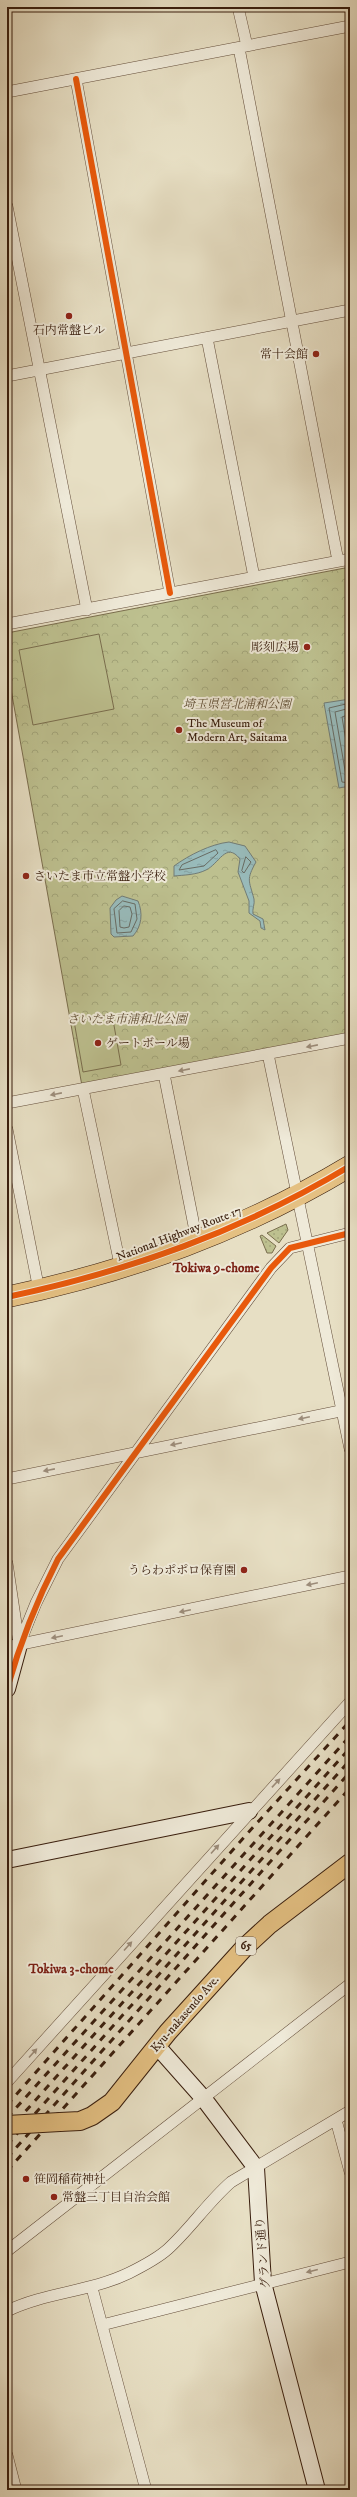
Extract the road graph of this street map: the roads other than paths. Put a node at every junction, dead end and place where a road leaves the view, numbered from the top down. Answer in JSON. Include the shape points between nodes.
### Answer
{"nodes":[{"id":1,"x":238,"y":7,"type":"edge"},
{"id":2,"x":350,"y":26,"type":"edge"},
{"id":3,"x":243,"y":47,"type":"junction"},
{"id":4,"x":76,"y":79,"type":"junction"},
{"id":5,"x":7,"y":92,"type":"edge"},
{"id":6,"x":7,"y":206,"type":"edge"},
{"id":7,"x":350,"y":310,"type":"edge"},
{"id":8,"x":293,"y":321,"type":"junction"},
{"id":9,"x":207,"y":338,"type":"junction"},
{"id":10,"x":126,"y":353,"type":"junction"},
{"id":11,"x":39,"y":370,"type":"junction"},
{"id":12,"x":7,"y":376,"type":"edge"},
{"id":13,"x":350,"y":559,"type":"edge"},
{"id":14,"x":338,"y":561,"type":"junction"},
{"id":15,"x":254,"y":577,"type":"junction"},
{"id":16,"x":170,"y":592,"type":"junction"},
{"id":17,"x":87,"y":610,"type":"junction"},
{"id":18,"x":7,"y":624,"type":"edge"},
{"id":19,"x":350,"y":1038,"type":"edge"},
{"id":20,"x":268,"y":1054,"type":"junction"},
{"id":21,"x":164,"y":1074,"type":"junction"},
{"id":22,"x":83,"y":1089,"type":"junction"},
{"id":23,"x":7,"y":1103,"type":"edge"},
{"id":24,"x":7,"y":1129,"type":"edge"},
{"id":25,"x":350,"y":1166,"type":"edge"},
{"id":26,"x":296,"y":1197,"type":"junction"},
{"id":27,"x":350,"y":1234,"type":"edge"},
{"id":28,"x":197,"y":1241,"type":"junction"},
{"id":29,"x":306,"y":1243,"type":"junction"},
{"id":30,"x":121,"y":1269,"type":"junction"},
{"id":31,"x":39,"y":1290,"type":"junction"},
{"id":32,"x":7,"y":1297,"type":"edge"},
{"id":33,"x":346,"y":1410,"type":"edge"},
{"id":34,"x":350,"y":1449,"type":"edge"},
{"id":35,"x":134,"y":1453,"type":"junction"},
{"id":36,"x":7,"y":1479,"type":"edge"},
{"id":37,"x":7,"y":1563,"type":"edge"},
{"id":38,"x":350,"y":1576,"type":"edge"},
{"id":39,"x":13,"y":1646,"type":"edge"},
{"id":40,"x":7,"y":1689,"type":"edge"},
{"id":41,"x":350,"y":1702,"type":"edge"},
{"id":42,"x":249,"y":1812,"type":"junction"},
{"id":43,"x":7,"y":1860,"type":"edge"},
{"id":44,"x":349,"y":1867,"type":"edge"},
{"id":45,"x":350,"y":1984,"type":"edge"},
{"id":46,"x":157,"y":2046,"type":"junction"},
{"id":47,"x":7,"y":2082,"type":"edge"},
{"id":48,"x":204,"y":2099,"type":"junction"},
{"id":49,"x":350,"y":2111,"type":"edge"},
{"id":50,"x":336,"y":2120,"type":"junction"},
{"id":51,"x":7,"y":2125,"type":"edge"},
{"id":52,"x":256,"y":2168,"type":"junction"},
{"id":53,"x":350,"y":2172,"type":"edge"},
{"id":54,"x":7,"y":2251,"type":"edge"},
{"id":55,"x":350,"y":2262,"type":"edge"},
{"id":56,"x":263,"y":2283,"type":"junction"},
{"id":57,"x":92,"y":2288,"type":"junction"},
{"id":58,"x":7,"y":2311,"type":"edge"},
{"id":59,"x":102,"y":2326,"type":"junction"},
{"id":60,"x":7,"y":2455,"type":"edge"},
{"id":61,"x":16,"y":2490,"type":"edge"},
{"id":62,"x":146,"y":2490,"type":"edge"},
{"id":63,"x":317,"y":2490,"type":"edge"}],
"edges":[{"from":1,"to":3,"type":"street"},
{"from":2,"to":3,"type":"street"},
{"from":3,"to":4,"type":"street"},
{"from":3,"to":8,"type":"street"},
{"from":4,"to":5,"type":"street"},
{"from":4,"to":10,"type":"street"},
{"from":6,"to":11,"type":"street"},
{"from":7,"to":8,"type":"street"},
{"from":8,"to":9,"type":"street"},
{"from":8,"to":14,"type":"street"},
{"from":9,"to":10,"type":"street"},
{"from":9,"to":15,"type":"street"},
{"from":10,"to":11,"type":"street"},
{"from":10,"to":16,"type":"street"},
{"from":11,"to":12,"type":"street"},
{"from":11,"to":17,"type":"street"},
{"from":13,"to":14,"type":"street"},
{"from":14,"to":15,"type":"street"},
{"from":15,"to":16,"type":"street"},
{"from":16,"to":17,"type":"street"},
{"from":17,"to":18,"type":"street"},
{"from":19,"to":20,"type":"street","one_way":true},
{"from":20,"to":21,"type":"street","one_way":true},
{"from":20,"to":26,"type":"street"},
{"from":21,"to":22,"type":"street"},
{"from":21,"to":28,"type":"street"},
{"from":22,"to":23,"type":"street","one_way":true},
{"from":22,"to":30,"type":"street"},
{"from":24,"to":31,"type":"street"},
{"from":25,"to":26,"type":"highway","name":"National Highway Route 17"},
{"from":26,"to":28,"type":"highway","name":"National Highway Route 17"},
{"from":26,"to":29,"type":"street"},
{"from":27,"to":29,"type":"street"},
{"from":28,"to":30,"type":"highway","name":"National Highway Route 17"},
{"from":29,"to":33,"type":"street"},
{"from":29,"to":35,"type":"street","via":[[290,1248],[271,1268]]},
{"from":30,"to":31,"type":"highway","name":"National Highway Route 17"},
{"from":31,"to":32,"type":"highway","name":"National Highway Route 17"},
{"from":33,"to":34,"type":"street"},
{"from":33,"to":35,"type":"street","one_way":true},
{"from":35,"to":36,"type":"street","one_way":true},
{"from":35,"to":39,"type":"street","via":[[58,1559]]},
{"from":37,"to":39,"type":"street"},
{"from":38,"to":39,"type":"street","one_way":true},
{"from":39,"to":40,"type":"street"},
{"from":42,"to":41,"type":"street","one_way":true},
{"from":42,"to":43,"type":"street"},
{"from":47,"to":42,"type":"street","one_way":true},
{"from":44,"to":46,"type":"main road","name":"Kyu-nakasendo Ave.","number":"65","via":[[258,1934]]},
{"from":45,"to":48,"type":"street"},
{"from":46,"to":48,"type":"street","via":[[167,2054]]},
{"from":46,"to":51,"type":"main road","name":"Kyu-nakasendo Ave.","number":"65","bridge":true,"via":[[112,2102],[102,2110],[80,2120]]},
{"from":48,"to":52,"type":"street"},
{"from":48,"to":54,"type":"street"},
{"from":49,"to":50,"type":"street"},
{"from":50,"to":52,"type":"street"},
{"from":50,"to":53,"type":"street"},
{"from":52,"to":56,"type":"street","name":"グランド通り"},
{"from":52,"to":57,"type":"street","via":[[231,2182],[214,2197],[168,2249],[129,2273]]},
{"from":55,"to":56,"type":"street","one_way":true},
{"from":56,"to":59,"type":"street"},
{"from":56,"to":63,"type":"street","name":"グランド通り"},
{"from":57,"to":58,"type":"street","via":[[68,2291]]},
{"from":57,"to":59,"type":"street"},
{"from":59,"to":62,"type":"street"},
{"from":60,"to":61,"type":"street"}]}
